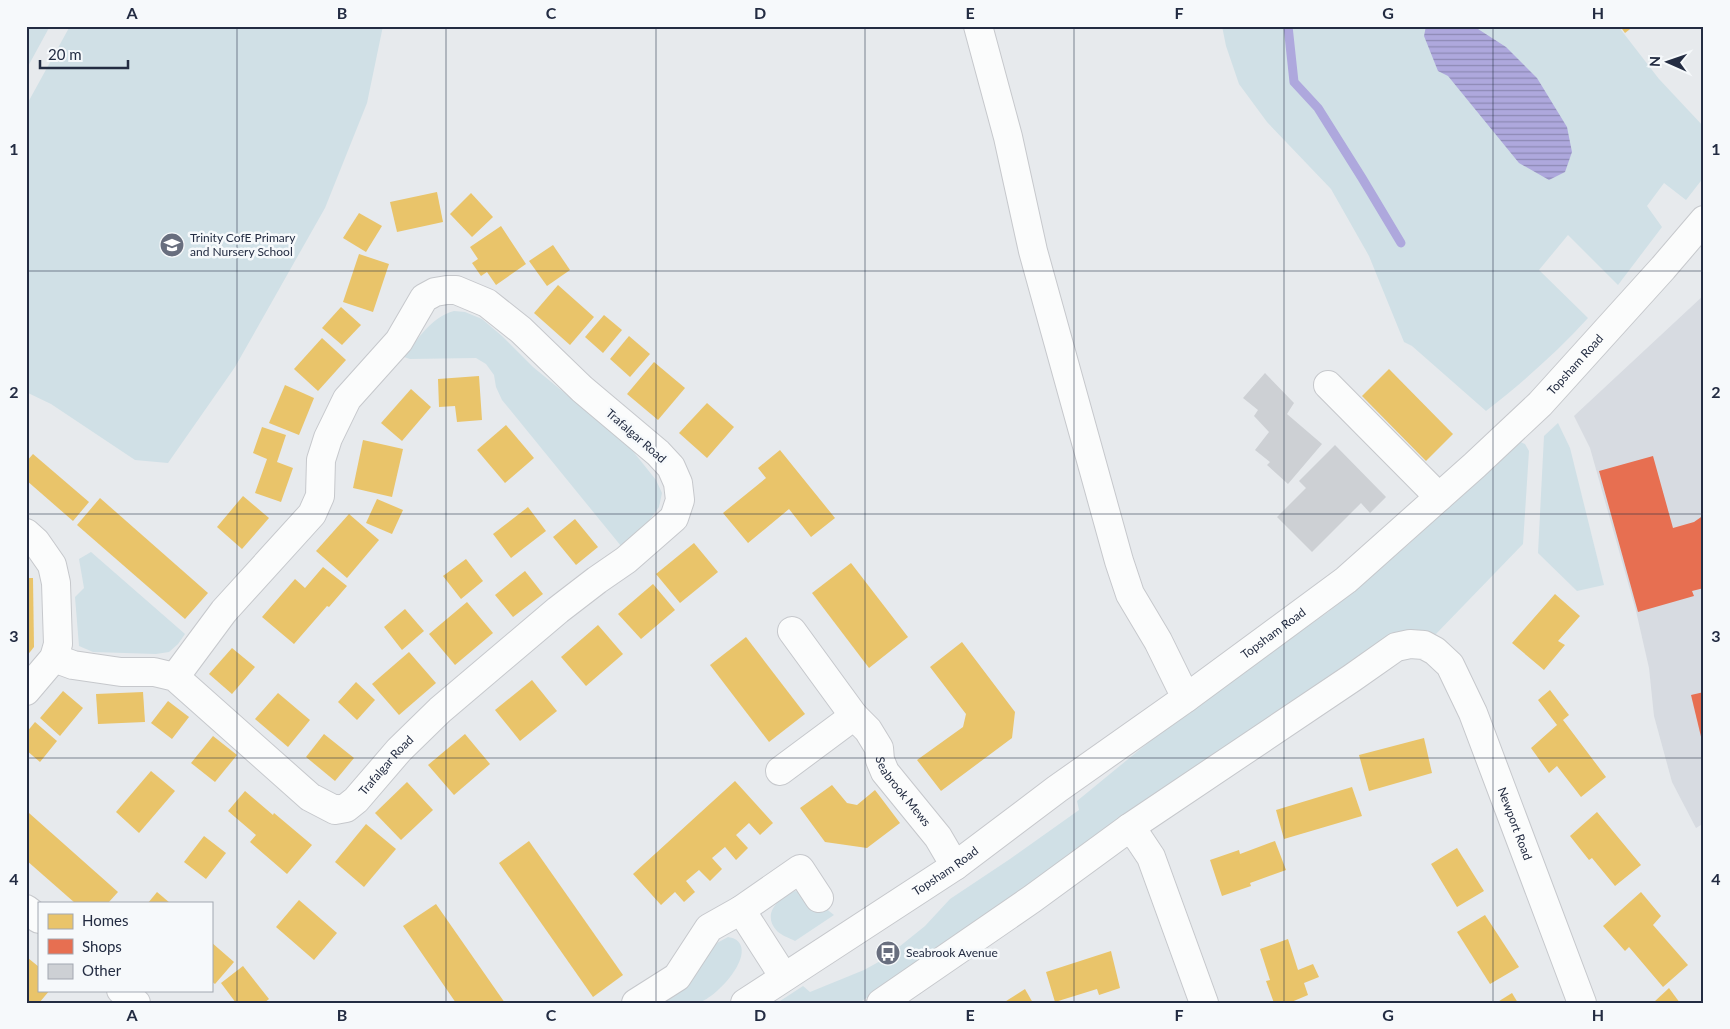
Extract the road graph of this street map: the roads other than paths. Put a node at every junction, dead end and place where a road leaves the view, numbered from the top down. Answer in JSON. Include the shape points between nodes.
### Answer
{"nodes":[{"id":1,"x":978,"y":26,"type":"edge"},
{"id":2,"x":1704,"y":220,"type":"edge"},
{"id":3,"x":1328,"y":385,"type":"dead end"},
{"id":4,"x":1439,"y":497,"type":"junction"},
{"id":5,"x":26,"y":533,"type":"edge"},
{"id":6,"x":792,"y":631,"type":"dead end"},
{"id":7,"x":54,"y":658,"type":"junction"},
{"id":8,"x":175,"y":677,"type":"junction"},
{"id":9,"x":26,"y":691,"type":"edge"},
{"id":10,"x":1186,"y":698,"type":"junction"},
{"id":11,"x":854,"y":716,"type":"junction"},
{"id":12,"x":780,"y":771,"type":"dead end"},
{"id":13,"x":1130,"y":828,"type":"junction"},
{"id":14,"x":955,"y":866,"type":"junction"},
{"id":15,"x":819,"y":898,"type":"dead end"},
{"id":16,"x":26,"y":909,"type":"edge"},
{"id":17,"x":742,"y":910,"type":"junction"},
{"id":18,"x":38,"y":918,"type":"edge"},
{"id":19,"x":784,"y":977,"type":"junction"},
{"id":20,"x":636,"y":1003,"type":"edge"},
{"id":21,"x":745,"y":1003,"type":"edge"},
{"id":22,"x":881,"y":1003,"type":"edge"},
{"id":23,"x":1204,"y":1003,"type":"edge"},
{"id":24,"x":1582,"y":1003,"type":"edge"}],
"edges":[{"from":1,"to":10,"type":"street","via":[[1008,137],[1033,251],[1119,560],[1130,594]]},
{"from":2,"to":4,"type":"street","name":"Topsham Road","via":[[1540,404]]},
{"from":3,"to":4,"type":"street"},
{"from":4,"to":10,"type":"street","name":"Topsham Road","via":[[1346,580]]},
{"from":5,"to":7,"type":"street","via":[[52,565],[56,584],[58,644]]},
{"from":6,"to":11,"type":"street","name":"Seabrook Mews"},
{"from":7,"to":8,"type":"street","name":"Trafalgar Road","via":[[83,667],[154,672]]},
{"from":7,"to":9,"type":"street"},
{"from":8,"to":8,"type":"street","name":"Trafalgar Road","via":[[310,796],[335,810],[346,808],[440,710],[674,518],[680,500],[678,483],[671,467],[658,453],[487,303],[456,290],[435,292],[424,298],[399,341],[347,399],[321,460],[320,496],[312,514],[224,611]]},
{"from":10,"to":14,"type":"street","name":"Topsham Road"},
{"from":11,"to":12,"type":"street"},
{"from":11,"to":14,"type":"street","name":"Seabrook Mews","via":[[879,748],[885,772],[938,837]]},
{"from":13,"to":22,"type":"street"},
{"from":13,"to":23,"type":"street","via":[[1152,857]]},
{"from":13,"to":24,"type":"street","name":"Newport Road","via":[[1396,647],[1424,645],[1450,666],[1473,713]]},
{"from":14,"to":19,"type":"street","name":"Topsham Road"},
{"from":15,"to":17,"type":"street","via":[[800,869]]},
{"from":16,"to":18,"type":"street"},
{"from":17,"to":19,"type":"street"},
{"from":17,"to":20,"type":"street","via":[[709,928],[677,977]]},
{"from":19,"to":21,"type":"street","name":"Topsham Road"}]}
